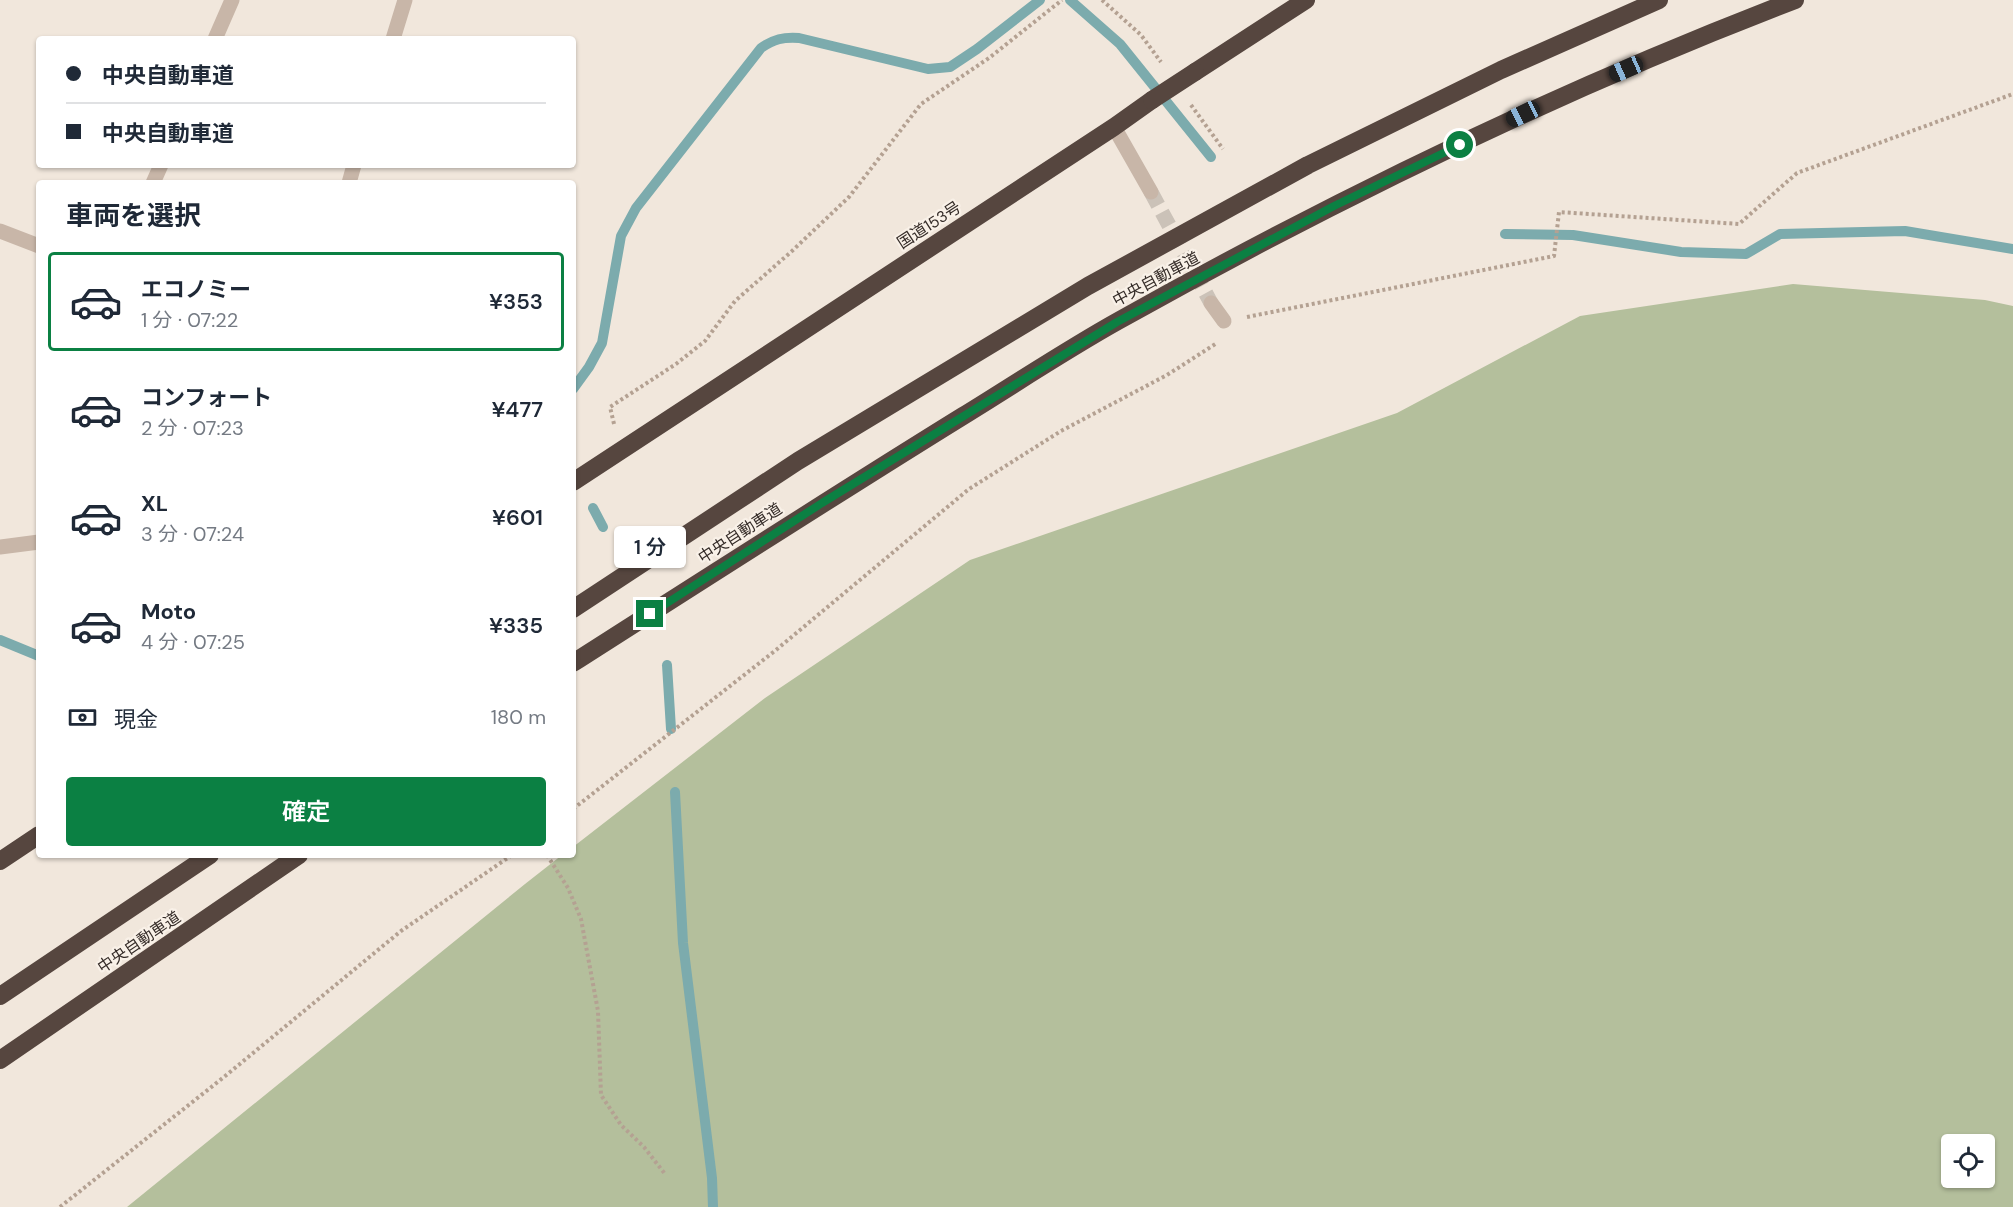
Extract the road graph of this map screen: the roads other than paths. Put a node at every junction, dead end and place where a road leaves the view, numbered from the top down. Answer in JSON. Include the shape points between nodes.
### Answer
{"nodes":[{"id":1,"x":232,"y":0,"type":"edge"},
{"id":2,"x":405,"y":0,"type":"edge"},
{"id":3,"x":1306,"y":0,"type":"edge"},
{"id":4,"x":1659,"y":0,"type":"edge"},
{"id":5,"x":1795,"y":0,"type":"edge"},
{"id":6,"x":216,"y":36,"type":"edge"},
{"id":7,"x":394,"y":36,"type":"edge"},
{"id":8,"x":1114,"y":127,"type":"junction"},
{"id":9,"x":1151,"y":192,"type":"tunnel mouth"},
{"id":10,"x":0,"y":231,"type":"edge"},
{"id":11,"x":36,"y":245,"type":"edge"},
{"id":12,"x":1211,"y":303,"type":"tunnel mouth"},
{"id":13,"x":1224,"y":321,"type":"road end"},
{"id":14,"x":576,"y":480,"type":"edge"},
{"id":15,"x":36,"y":542,"type":"edge"},
{"id":16,"x":0,"y":547,"type":"edge"},
{"id":17,"x":576,"y":607,"type":"edge"},
{"id":18,"x":576,"y":661,"type":"edge"},
{"id":19,"x":36,"y":837,"type":"edge"},
{"id":20,"x":206,"y":858,"type":"edge"},
{"id":21,"x":294,"y":858,"type":"edge"},
{"id":22,"x":0,"y":861,"type":"edge"},
{"id":23,"x":0,"y":996,"type":"edge"},
{"id":24,"x":0,"y":1060,"type":"edge"}],
"edges":[{"from":1,"to":6,"type":"street"},
{"from":2,"to":7,"type":"street"},
{"from":3,"to":8,"type":"highway","name":"国道153号","bridge":true},
{"from":4,"to":17,"type":"highway","name":"中央自動車道","via":[[1501,70],[1308,165],[1088,286],[798,461]]},
{"from":5,"to":18,"type":"highway","name":"中央自動車道","via":[[1523,114],[1334,206],[1117,322],[822,503]]},
{"from":8,"to":9,"type":"street"},
{"from":8,"to":14,"type":"highway","name":"国道153号"},
{"from":10,"to":11,"type":"street"},
{"from":12,"to":13,"type":"street"},
{"from":15,"to":16,"type":"street"},
{"from":19,"to":22,"type":"highway"},
{"from":20,"to":23,"type":"highway","name":"中央自動車道"},
{"from":21,"to":24,"type":"highway","name":"中央自動車道"}]}
